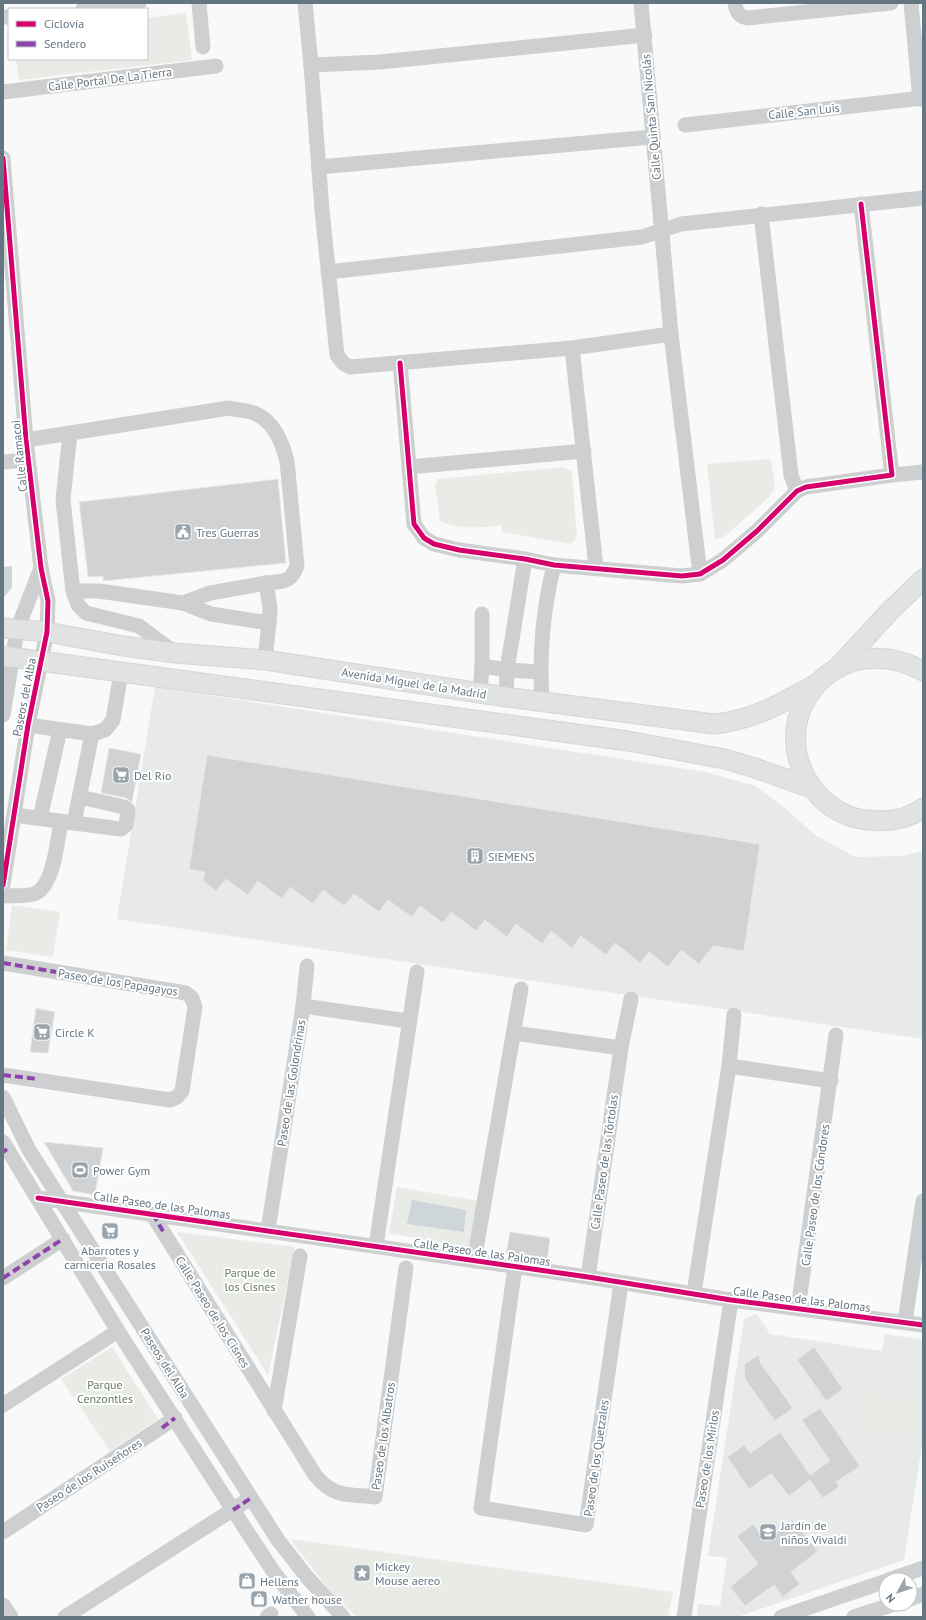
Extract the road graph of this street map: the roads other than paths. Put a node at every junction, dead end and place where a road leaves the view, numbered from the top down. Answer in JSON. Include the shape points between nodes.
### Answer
{"nodes":[{"id":1,"x":139,"y":3,"type":"edge"},
{"id":2,"x":199,"y":3,"type":"edge"},
{"id":3,"x":305,"y":3,"type":"edge"},
{"id":4,"x":641,"y":3,"type":"edge"},
{"id":5,"x":735,"y":3,"type":"edge"},
{"id":6,"x":891,"y":3,"type":"edge"},
{"id":7,"x":911,"y":3,"type":"edge"},
{"id":8,"x":92,"y":8,"type":"edge"},
{"id":9,"x":644,"y":35,"type":"junction"},
{"id":10,"x":203,"y":47,"type":"dead end"},
{"id":11,"x":311,"y":65,"type":"junction"},
{"id":12,"x":216,"y":66,"type":"dead end"},
{"id":13,"x":3,"y":92,"type":"edge"},
{"id":14,"x":921,"y":98,"type":"edge"},
{"id":15,"x":685,"y":125,"type":"dead end"},
{"id":16,"x":652,"y":137,"type":"junction"},
{"id":17,"x":3,"y":158,"type":"edge"},
{"id":18,"x":319,"y":167,"type":"junction"},
{"id":19,"x":923,"y":198,"type":"edge"},
{"id":20,"x":861,"y":204,"type":"junction"},
{"id":21,"x":761,"y":214,"type":"junction"},
{"id":22,"x":662,"y":231,"type":"junction"},
{"id":23,"x":7,"y":248,"type":"edge"},
{"id":24,"x":328,"y":272,"type":"junction"},
{"id":25,"x":671,"y":334,"type":"junction"},
{"id":26,"x":572,"y":348,"type":"junction"},
{"id":27,"x":400,"y":362,"type":"junction"},
{"id":28,"x":70,"y":433,"type":"junction"},
{"id":29,"x":26,"y":440,"type":"junction"},
{"id":30,"x":584,"y":451,"type":"junction"},
{"id":31,"x":28,"y":460,"type":"junction"},
{"id":32,"x":3,"y":462,"type":"edge"},
{"id":33,"x":409,"y":467,"type":"junction"},
{"id":34,"x":923,"y":472,"type":"edge"},
{"id":35,"x":892,"y":475,"type":"junction"},
{"id":36,"x":797,"y":491,"type":"junction"},
{"id":37,"x":526,"y":559,"type":"junction"},
{"id":38,"x":554,"y":564,"type":"junction"},
{"id":39,"x":41,"y":568,"type":"junction"},
{"id":40,"x":596,"y":568,"type":"junction"},
{"id":41,"x":700,"y":574,"type":"junction"},
{"id":42,"x":923,"y":579,"type":"edge"},
{"id":43,"x":266,"y":583,"type":"junction"},
{"id":44,"x":73,"y":591,"type":"junction"},
{"id":45,"x":183,"y":603,"type":"junction"},
{"id":46,"x":482,"y":614,"type":"dead end"},
{"id":47,"x":269,"y":623,"type":"junction"},
{"id":48,"x":10,"y":629,"type":"edge"},
{"id":49,"x":47,"y":632,"type":"junction"},
{"id":50,"x":175,"y":653,"type":"junction"},
{"id":51,"x":7,"y":656,"type":"edge"},
{"id":52,"x":265,"y":660,"type":"junction"},
{"id":53,"x":42,"y":661,"type":"junction"},
{"id":54,"x":482,"y":666,"type":"junction"},
{"id":55,"x":838,"y":668,"type":"junction"},
{"id":56,"x":507,"y":670,"type":"junction"},
{"id":57,"x":923,"y":671,"type":"edge"},
{"id":58,"x":121,"y":672,"type":"junction"},
{"id":59,"x":540,"y":672,"type":"junction"},
{"id":60,"x":818,"y":683,"type":"junction"},
{"id":61,"x":480,"y":693,"type":"junction"},
{"id":62,"x":506,"y":697,"type":"junction"},
{"id":63,"x":542,"y":701,"type":"junction"},
{"id":64,"x":3,"y":715,"type":"edge"},
{"id":65,"x":28,"y":725,"type":"junction"},
{"id":66,"x":60,"y":730,"type":"junction"},
{"id":67,"x":92,"y":734,"type":"junction"},
{"id":68,"x":812,"y":788,"type":"junction"},
{"id":69,"x":80,"y":796,"type":"junction"},
{"id":70,"x":922,"y":809,"type":"edge"},
{"id":71,"x":14,"y":815,"type":"junction"},
{"id":72,"x":40,"y":818,"type":"junction"},
{"id":73,"x":67,"y":823,"type":"junction"},
{"id":74,"x":3,"y":885,"type":"edge"},
{"id":75,"x":3,"y":896,"type":"edge"},
{"id":76,"x":3,"y":963,"type":"edge"},
{"id":77,"x":307,"y":966,"type":"dead end"},
{"id":78,"x":417,"y":972,"type":"dead end"},
{"id":79,"x":521,"y":989,"type":"dead end"},
{"id":80,"x":631,"y":999,"type":"dead end"},
{"id":81,"x":302,"y":1006,"type":"junction"},
{"id":82,"x":734,"y":1015,"type":"dead end"},
{"id":83,"x":408,"y":1021,"type":"junction"},
{"id":84,"x":514,"y":1033,"type":"junction"},
{"id":85,"x":836,"y":1035,"type":"dead end"},
{"id":86,"x":621,"y":1048,"type":"junction"},
{"id":87,"x":729,"y":1066,"type":"junction"},
{"id":88,"x":3,"y":1075,"type":"edge"},
{"id":89,"x":830,"y":1081,"type":"junction"},
{"id":90,"x":3,"y":1097,"type":"edge"},
{"id":91,"x":4,"y":1148,"type":"edge"},
{"id":92,"x":38,"y":1198,"type":"junction"},
{"id":93,"x":62,"y":1201,"type":"junction"},
{"id":94,"x":923,"y":1201,"type":"edge"},
{"id":95,"x":152,"y":1214,"type":"junction"},
{"id":96,"x":268,"y":1230,"type":"junction"},
{"id":97,"x":63,"y":1239,"type":"junction"},
{"id":98,"x":376,"y":1246,"type":"junction"},
{"id":99,"x":300,"y":1256,"type":"dead end"},
{"id":100,"x":474,"y":1261,"type":"junction"},
{"id":101,"x":515,"y":1267,"type":"junction"},
{"id":102,"x":406,"y":1268,"type":"dead end"},
{"id":103,"x":588,"y":1277,"type":"junction"},
{"id":104,"x":3,"y":1278,"type":"edge"},
{"id":105,"x":621,"y":1283,"type":"junction"},
{"id":106,"x":694,"y":1293,"type":"junction"},
{"id":107,"x":731,"y":1300,"type":"junction"},
{"id":108,"x":798,"y":1309,"type":"junction"},
{"id":109,"x":905,"y":1322,"type":"junction"},
{"id":110,"x":923,"y":1325,"type":"edge"},
{"id":111,"x":118,"y":1331,"type":"junction"},
{"id":112,"x":3,"y":1405,"type":"edge"},
{"id":113,"x":274,"y":1411,"type":"junction"},
{"id":114,"x":175,"y":1418,"type":"junction"},
{"id":115,"x":251,"y":1498,"type":"junction"},
{"id":116,"x":233,"y":1510,"type":"junction"},
{"id":117,"x":3,"y":1532,"type":"edge"},
{"id":118,"x":923,"y":1568,"type":"edge"},
{"id":119,"x":911,"y":1572,"type":"edge"},
{"id":120,"x":878,"y":1583,"type":"edge"},
{"id":121,"x":3,"y":1605,"type":"edge"},
{"id":122,"x":878,"y":1612,"type":"edge"},
{"id":123,"x":11,"y":1617,"type":"edge"},
{"id":124,"x":65,"y":1617,"type":"edge"},
{"id":125,"x":308,"y":1617,"type":"edge"},
{"id":126,"x":343,"y":1617,"type":"edge"},
{"id":127,"x":684,"y":1617,"type":"edge"},
{"id":128,"x":781,"y":1617,"type":"edge"},
{"id":129,"x":854,"y":1617,"type":"edge"}],
"edges":[{"from":1,"to":8,"type":"street"},
{"from":2,"to":10,"type":"street"},
{"from":3,"to":11,"type":"street"},
{"from":4,"to":9,"type":"street","name":"Calle Quinta San Nicolás"},
{"from":5,"to":6,"type":"street","via":[[738,14],[748,18]]},
{"from":7,"to":14,"type":"street"},
{"from":9,"to":11,"type":"street","via":[[380,62]]},
{"from":9,"to":16,"type":"street","name":"Calle Quinta San Nicolás"},
{"from":11,"to":18,"type":"street"},
{"from":12,"to":13,"type":"street","name":"Calle Portal De La Tierra"},
{"from":14,"to":15,"type":"street","name":"Calle San Luis"},
{"from":16,"to":18,"type":"street"},
{"from":16,"to":22,"type":"street","name":"Calle Quinta San Nicolás"},
{"from":17,"to":23,"type":"street","name":"Calle Ramacoi"},
{"from":18,"to":24,"type":"street"},
{"from":19,"to":20,"type":"street"},
{"from":20,"to":21,"type":"street"},
{"from":20,"to":35,"type":"street"},
{"from":21,"to":22,"type":"street","via":[[681,224]]},
{"from":21,"to":36,"type":"street","via":[[791,475]]},
{"from":22,"to":24,"type":"street","via":[[642,237]]},
{"from":22,"to":25,"type":"street","name":"Calle Quinta San Nicolás"},
{"from":23,"to":29,"type":"street","name":"Calle Ramacoi"},
{"from":24,"to":27,"type":"street","via":[[337,355],[342,363],[350,367]]},
{"from":25,"to":26,"type":"street"},
{"from":25,"to":41,"type":"street","name":"Calle Quinta San Nicolás"},
{"from":26,"to":27,"type":"street"},
{"from":26,"to":30,"type":"street"},
{"from":27,"to":33,"type":"street"},
{"from":28,"to":29,"type":"street"},
{"from":28,"to":43,"type":"street","via":[[228,408],[253,412],[270,423],[283,447],[287,461],[297,566],[287,581]]},
{"from":28,"to":44,"type":"street","via":[[63,500]]},
{"from":29,"to":31,"type":"street","name":"Calle Ramacoi"},
{"from":30,"to":33,"type":"street"},
{"from":30,"to":40,"type":"street"},
{"from":31,"to":32,"type":"street"},
{"from":31,"to":39,"type":"street","name":"Calle Ramacoi"},
{"from":33,"to":37,"type":"street","via":[[414,524],[424,538],[434,544],[460,550]]},
{"from":34,"to":35,"type":"street"},
{"from":35,"to":36,"type":"street","via":[[806,487]]},
{"from":36,"to":41,"type":"street","via":[[757,531],[723,560]]},
{"from":37,"to":38,"type":"street"},
{"from":37,"to":56,"type":"street"},
{"from":38,"to":40,"type":"street"},
{"from":38,"to":59,"type":"street","via":[[544,616]]},
{"from":39,"to":48,"type":"street","name":"Calle Ramacoi"},
{"from":39,"to":49,"type":"street","name":"Calle Ramacoi","via":[[48,601]]},
{"from":40,"to":41,"type":"street","via":[[682,576]]},
{"from":42,"to":55,"type":"main road"},
{"from":43,"to":45,"type":"street","via":[[210,593]]},
{"from":43,"to":47,"type":"street","via":[[270,608]]},
{"from":44,"to":45,"type":"street","via":[[98,591]]},
{"from":44,"to":50,"type":"street","via":[[78,604],[86,613],[138,626]]},
{"from":45,"to":47,"type":"street","via":[[211,614]]},
{"from":46,"to":54,"type":"street"},
{"from":47,"to":52,"type":"street"},
{"from":48,"to":49,"type":"main road","name":"Avenida Miguel de la Madrid"},
{"from":48,"to":51,"type":"street","name":"Paseos del Alba"},
{"from":49,"to":50,"type":"main road","name":"Avenida Miguel de la Madrid"},
{"from":49,"to":53,"type":"street","name":"Paseos del Alba"},
{"from":50,"to":52,"type":"main road","name":"Avenida Miguel de la Madrid"},
{"from":51,"to":53,"type":"main road"},
{"from":51,"to":64,"type":"street","name":"Paseos del Alba"},
{"from":52,"to":61,"type":"main road","name":"Avenida Miguel de la Madrid"},
{"from":53,"to":58,"type":"main road"},
{"from":53,"to":65,"type":"street","name":"Paseos del Alba"},
{"from":54,"to":56,"type":"street"},
{"from":54,"to":61,"type":"street"},
{"from":55,"to":57,"type":"main road","via":[[859,660],[881,657],[896,659]]},
{"from":55,"to":60,"type":"main road"},
{"from":56,"to":59,"type":"street"},
{"from":56,"to":62,"type":"street"},
{"from":58,"to":67,"type":"street","via":[[113,720],[105,730]]},
{"from":58,"to":68,"type":"main road","via":[[628,741],[725,760]]},
{"from":59,"to":63,"type":"street"},
{"from":60,"to":63,"type":"main road","name":"Avenida Miguel de la Madrid","via":[[779,705],[728,723],[714,724]]},
{"from":60,"to":68,"type":"main road","via":[[799,715],[796,734],[802,772]]},
{"from":61,"to":62,"type":"main road","name":"Avenida Miguel de la Madrid"},
{"from":62,"to":63,"type":"main road","name":"Avenida Miguel de la Madrid"},
{"from":65,"to":66,"type":"street"},
{"from":65,"to":71,"type":"street","name":"Paseos del Alba"},
{"from":66,"to":67,"type":"street"},
{"from":66,"to":72,"type":"street"},
{"from":67,"to":69,"type":"street"},
{"from":68,"to":70,"type":"main road","via":[[826,803],[843,814],[862,820],[882,822],[902,818]]},
{"from":69,"to":73,"type":"street"},
{"from":69,"to":73,"type":"street","via":[[124,806],[128,810],[126,825],[121,829]]},
{"from":71,"to":72,"type":"street"},
{"from":71,"to":74,"type":"street","name":"Paseos del Alba"},
{"from":72,"to":73,"type":"street"},
{"from":73,"to":75,"type":"street","via":[[50,878],[44,888],[34,895]]},
{"from":76,"to":88,"type":"street","name":"Paseo de los Papagayos","via":[[186,993],[196,1007],[182,1091],[170,1100]]},
{"from":77,"to":81,"type":"street"},
{"from":78,"to":83,"type":"street"},
{"from":79,"to":84,"type":"street"},
{"from":80,"to":86,"type":"street","name":"Calle Paseo de las Tórtolas"},
{"from":81,"to":83,"type":"street","name":"Paseo de las Golondrinas"},
{"from":81,"to":96,"type":"street","name":"Paseo de las Golondrinas"},
{"from":82,"to":87,"type":"street"},
{"from":83,"to":98,"type":"street"},
{"from":84,"to":86,"type":"street"},
{"from":84,"to":100,"type":"street"},
{"from":85,"to":89,"type":"street","name":"Calle Paseo de los Cóndores"},
{"from":86,"to":103,"type":"street","name":"Calle Paseo de las Tórtolas"},
{"from":87,"to":89,"type":"street"},
{"from":87,"to":106,"type":"street"},
{"from":89,"to":108,"type":"street","name":"Calle Paseo de los Cóndores"},
{"from":90,"to":93,"type":"street","name":"Paseos del Alba","via":[[29,1150]]},
{"from":91,"to":92,"type":"street","name":"Paseos del Alba"},
{"from":92,"to":93,"type":"street","name":"Calle Paseo de las Palomas"},
{"from":92,"to":97,"type":"street","name":"Paseos del Alba"},
{"from":93,"to":95,"type":"street","name":"Calle Paseo de las Palomas"},
{"from":93,"to":115,"type":"street","name":"Paseos del Alba"},
{"from":94,"to":109,"type":"street"},
{"from":95,"to":96,"type":"street","name":"Calle Paseo de las Palomas"},
{"from":95,"to":113,"type":"street","name":"Calle Paseo de los Cisnes"},
{"from":96,"to":98,"type":"street","name":"Calle Paseo de las Palomas"},
{"from":97,"to":104,"type":"street"},
{"from":97,"to":111,"type":"street","name":"Paseos del Alba"},
{"from":98,"to":100,"type":"street","name":"Calle Paseo de las Palomas"},
{"from":99,"to":113,"type":"street"},
{"from":100,"to":101,"type":"street","name":"Calle Paseo de las Palomas"},
{"from":101,"to":103,"type":"street","name":"Calle Paseo de las Palomas"},
{"from":101,"to":105,"type":"street","name":"Paseo de los Quetzales","via":[[481,1508],[586,1525]]},
{"from":102,"to":113,"type":"street","name":"Paseo de los Albatros","via":[[375,1497],[338,1493],[327,1488],[315,1475]]},
{"from":103,"to":105,"type":"street","name":"Calle Paseo de las Palomas"},
{"from":105,"to":106,"type":"street","name":"Calle Paseo de las Palomas"},
{"from":106,"to":107,"type":"street","name":"Calle Paseo de las Palomas"},
{"from":107,"to":108,"type":"street","name":"Calle Paseo de las Palomas"},
{"from":107,"to":127,"type":"street","name":"Paseo de los Mirlos"},
{"from":108,"to":109,"type":"street","name":"Calle Paseo de las Palomas"},
{"from":109,"to":110,"type":"street","name":"Calle Paseo de las Palomas"},
{"from":111,"to":112,"type":"street"},
{"from":111,"to":114,"type":"street","name":"Paseos del Alba"},
{"from":114,"to":116,"type":"street","name":"Paseos del Alba"},
{"from":114,"to":117,"type":"street","name":"Paseo de los Ruiseñores"},
{"from":115,"to":116,"type":"street"},
{"from":115,"to":126,"type":"street","name":"Paseos del Alba","via":[[278,1540]]},
{"from":116,"to":124,"type":"street"},
{"from":116,"to":125,"type":"street","name":"Paseos del Alba","via":[[273,1571]]},
{"from":118,"to":119,"type":"street"},
{"from":120,"to":128,"type":"street"},
{"from":121,"to":123,"type":"street"},
{"from":122,"to":129,"type":"street"}]}
